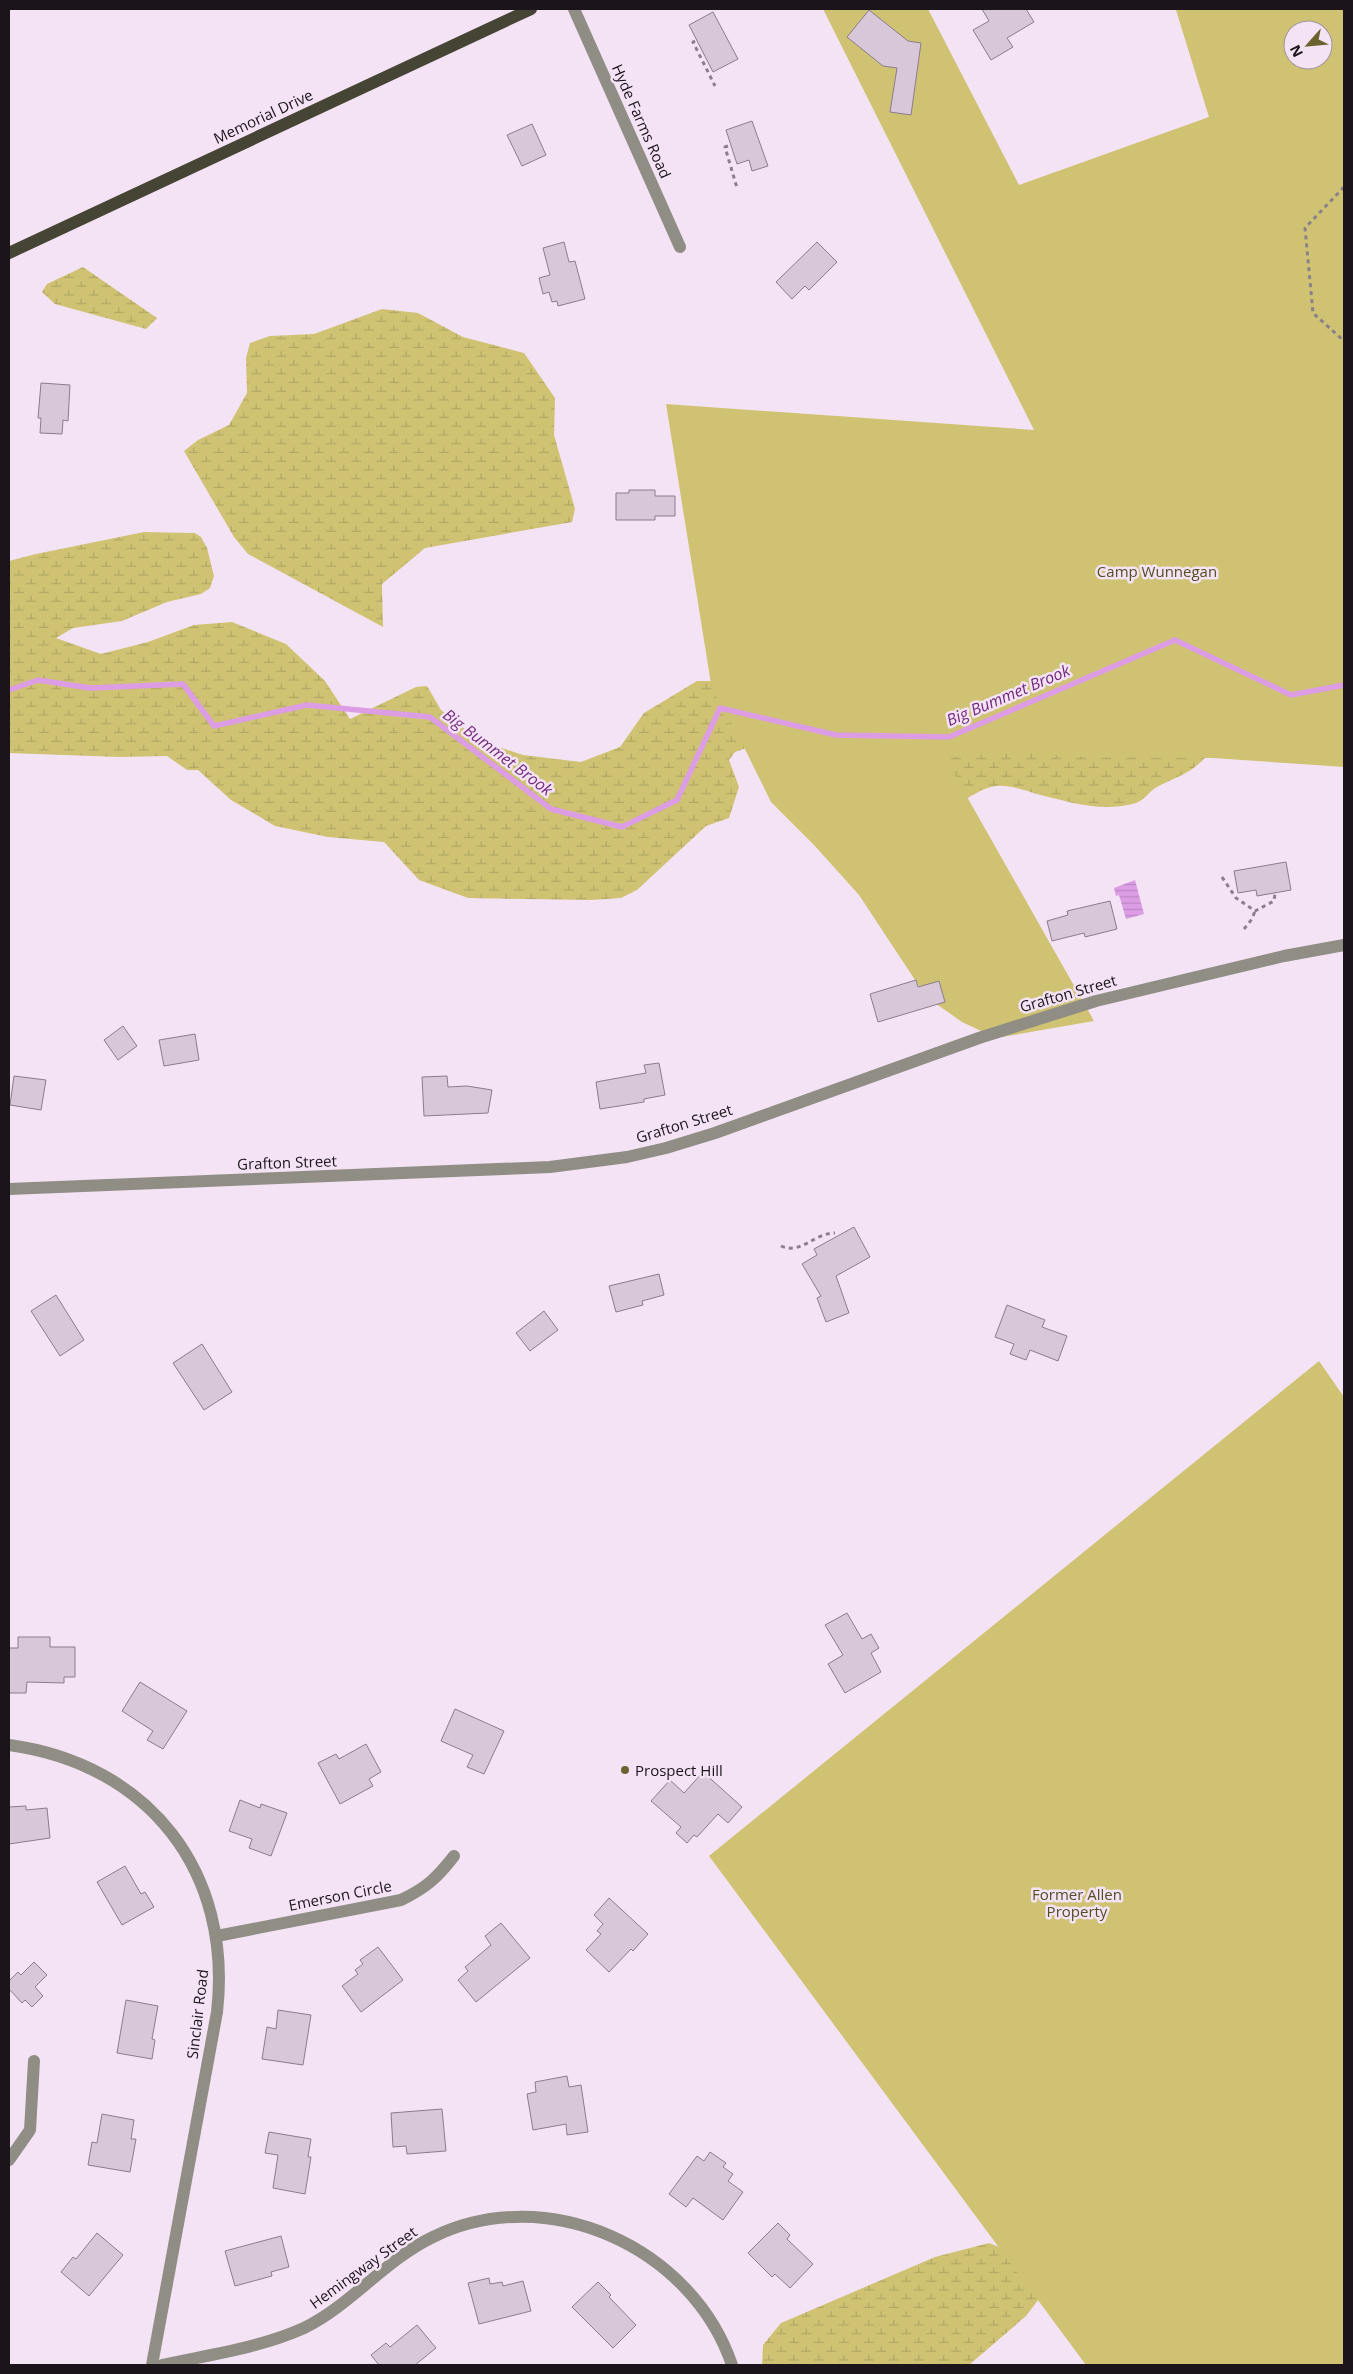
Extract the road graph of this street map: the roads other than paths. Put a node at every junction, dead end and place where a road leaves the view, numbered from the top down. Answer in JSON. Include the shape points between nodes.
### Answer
{"nodes":[{"id":1,"x":531,"y":9,"type":"edge"},
{"id":2,"x":574,"y":9,"type":"edge"},
{"id":3,"x":680,"y":247,"type":"dead end"},
{"id":4,"x":9,"y":253,"type":"edge"},
{"id":5,"x":1344,"y":945,"type":"edge"},
{"id":6,"x":9,"y":1189,"type":"edge"},
{"id":7,"x":9,"y":1745,"type":"edge"},
{"id":8,"x":454,"y":1856,"type":"dead end"},
{"id":9,"x":217,"y":1936,"type":"junction"},
{"id":10,"x":34,"y":2061,"type":"dead end"},
{"id":11,"x":9,"y":2160,"type":"edge"},
{"id":12,"x":152,"y":2365,"type":"edge"},
{"id":13,"x":162,"y":2365,"type":"edge"},
{"id":14,"x":732,"y":2365,"type":"edge"}],
"edges":[{"from":1,"to":4,"type":"main road","name":"Memorial Drive"},
{"from":2,"to":3,"type":"street","name":"Hyde Farms Road"},
{"from":5,"to":6,"type":"street","name":"Grafton Street","via":[[1154,986],[1046,1015],[715,1133],[627,1157],[550,1167]]},
{"from":7,"to":9,"type":"street","name":"Sinclair Road","via":[[57,1754],[80,1763],[111,1779],[144,1804],[162,1822],[192,1864],[211,1911]]},
{"from":8,"to":9,"type":"street","name":"Emerson Circle","via":[[437,1878],[401,1900]]},
{"from":9,"to":12,"type":"street","name":"Sinclair Road","via":[[220,1961],[217,2012]]},
{"from":10,"to":11,"type":"street","via":[[30,2130]]},
{"from":13,"to":14,"type":"street","name":"Hemingway Street","via":[[287,2335],[323,2317],[403,2255],[434,2236],[479,2221],[526,2217],[581,2224],[626,2242],[653,2258],[682,2285],[706,2314]]}]}
